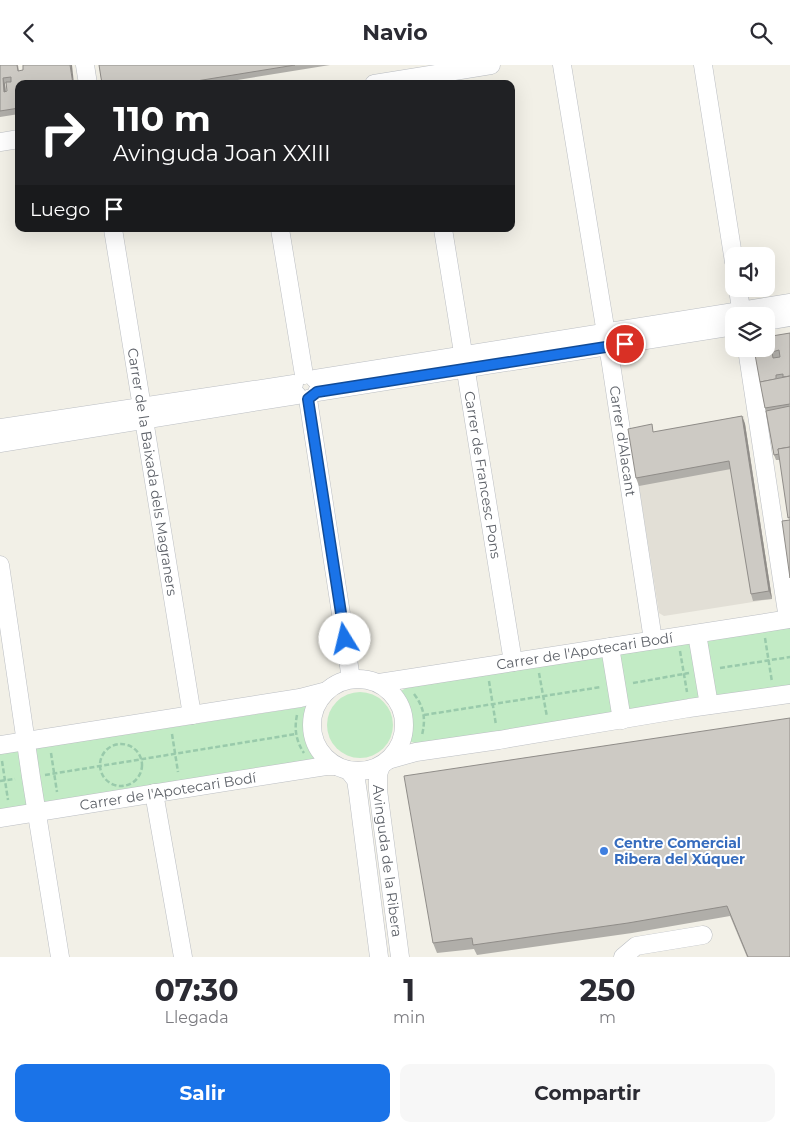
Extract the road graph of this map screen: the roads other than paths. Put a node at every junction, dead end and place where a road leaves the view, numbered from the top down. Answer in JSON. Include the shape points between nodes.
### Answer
{"nodes":[{"id":1,"x":85,"y":65,"type":"edge"},
{"id":2,"x":491,"y":65,"type":"edge"},
{"id":3,"x":562,"y":65,"type":"edge"},
{"id":4,"x":703,"y":65,"type":"edge"},
{"id":5,"x":417,"y":75,"type":"edge"},
{"id":6,"x":87,"y":80,"type":"edge"},
{"id":7,"x":393,"y":80,"type":"edge"},
{"id":8,"x":15,"y":140,"type":"edge"},
{"id":9,"x":0,"y":142,"type":"edge"},
{"id":10,"x":113,"y":232,"type":"edge"},
{"id":11,"x":280,"y":232,"type":"edge"},
{"id":12,"x":444,"y":232,"type":"edge"},
{"id":13,"x":732,"y":247,"type":"edge"},
{"id":14,"x":790,"y":303,"type":"edge"},
{"id":15,"x":775,"y":307,"type":"edge"},
{"id":16,"x":790,"y":317,"type":"edge"},
{"id":17,"x":725,"y":320,"type":"edge"},
{"id":18,"x":775,"y":320,"type":"edge"},
{"id":19,"x":607,"y":339,"type":"junction"},
{"id":20,"x":748,"y":357,"type":"edge"},
{"id":21,"x":466,"y":362,"type":"junction"},
{"id":22,"x":306,"y":387,"type":"junction"},
{"id":23,"x":143,"y":414,"type":"junction"},
{"id":24,"x":0,"y":429,"type":"edge"},
{"id":25,"x":0,"y":443,"type":"edge"},
{"id":26,"x":0,"y":565,"type":"edge"},
{"id":27,"x":789,"y":619,"type":"edge"},
{"id":28,"x":697,"y":634,"type":"junction"},
{"id":29,"x":653,"y":640,"type":"junction"},
{"id":30,"x":610,"y":647,"type":"junction"},
{"id":31,"x":514,"y":662,"type":"junction"},
{"id":32,"x":351,"y":679,"type":"junction"},
{"id":33,"x":379,"y":683,"type":"junction"},
{"id":34,"x":327,"y":691,"type":"junction"},
{"id":35,"x":790,"y":694,"type":"edge"},
{"id":36,"x":709,"y":705,"type":"junction"},
{"id":37,"x":192,"y":715,"type":"junction"},
{"id":38,"x":622,"y":720,"type":"junction"},
{"id":39,"x":26,"y":741,"type":"junction"},
{"id":40,"x":1,"y":752,"type":"edge"},
{"id":41,"x":386,"y":762,"type":"junction"},
{"id":42,"x":343,"y":768,"type":"junction"},
{"id":43,"x":154,"y":793,"type":"junction"},
{"id":44,"x":37,"y":812,"type":"junction"},
{"id":45,"x":5,"y":813,"type":"edge"},
{"id":46,"x":703,"y":935,"type":"dead end"},
{"id":47,"x":60,"y":957,"type":"edge"},
{"id":48,"x":183,"y":957,"type":"edge"},
{"id":49,"x":379,"y":957,"type":"edge"},
{"id":50,"x":400,"y":957,"type":"edge"},
{"id":51,"x":623,"y":957,"type":"edge"}],
"edges":[{"from":1,"to":6,"type":"street"},
{"from":2,"to":5,"type":"street"},
{"from":3,"to":19,"type":"street","name":"Carrer d'Alacant"},
{"from":4,"to":13,"type":"street"},
{"from":5,"to":7,"type":"street"},
{"from":8,"to":9,"type":"street"},
{"from":10,"to":23,"type":"street","name":"Carrer de la Baixada dels Magraners"},
{"from":11,"to":22,"type":"street"},
{"from":12,"to":21,"type":"street","name":"Carrer de Francesc Pons"},
{"from":14,"to":15,"type":"street"},
{"from":16,"to":18,"type":"street"},
{"from":17,"to":19,"type":"street"},
{"from":19,"to":21,"type":"street"},
{"from":19,"to":29,"type":"street","name":"Carrer d'Alacant"},
{"from":20,"to":27,"type":"street"},
{"from":21,"to":22,"type":"street"},
{"from":21,"to":31,"type":"street","name":"Carrer de Francesc Pons"},
{"from":22,"to":23,"type":"street"},
{"from":22,"to":32,"type":"street"},
{"from":23,"to":24,"type":"street"},
{"from":23,"to":25,"type":"street"},
{"from":23,"to":37,"type":"street","name":"Carrer de la Baixada dels Magraners"},
{"from":26,"to":39,"type":"street"},
{"from":27,"to":28,"type":"street","name":"Carrer de l'Apotecari Bodí"},
{"from":28,"to":29,"type":"street","name":"Carrer de l'Apotecari Bodí"},
{"from":28,"to":36,"type":"street"},
{"from":29,"to":30,"type":"street","name":"Carrer de l'Apotecari Bodí"},
{"from":30,"to":31,"type":"street","name":"Carrer de l'Apotecari Bodí"},
{"from":30,"to":38,"type":"street"},
{"from":31,"to":33,"type":"street","name":"Carrer de l'Apotecari Bodí"},
{"from":32,"to":33,"type":"street"},
{"from":32,"to":34,"type":"street"},
{"from":33,"to":41,"type":"street","via":[[400,704],[404,718],[400,747]]},
{"from":34,"to":37,"type":"street"},
{"from":34,"to":42,"type":"street","via":[[315,709],[312,731],[324,757]]},
{"from":35,"to":36,"type":"street"},
{"from":36,"to":38,"type":"street"},
{"from":37,"to":39,"type":"street"},
{"from":38,"to":41,"type":"street","via":[[416,752]]},
{"from":39,"to":40,"type":"street"},
{"from":39,"to":44,"type":"street"},
{"from":41,"to":42,"type":"street","via":[[360,772]]},
{"from":41,"to":50,"type":"street","name":"Avinguda de la Ribera","via":[[378,774],[378,790]]},
{"from":42,"to":43,"type":"street","name":"Carrer de l'Apotecari Bodí","via":[[326,766]]},
{"from":42,"to":49,"type":"street","name":"Avinguda de la Ribera","via":[[356,780]]},
{"from":43,"to":44,"type":"street","name":"Carrer de l'Apotecari Bodí"},
{"from":43,"to":48,"type":"street"},
{"from":44,"to":45,"type":"street","name":"Carrer de l'Apotecari Bodí"},
{"from":44,"to":47,"type":"street"},
{"from":46,"to":51,"type":"street","via":[[636,946]]}]}
